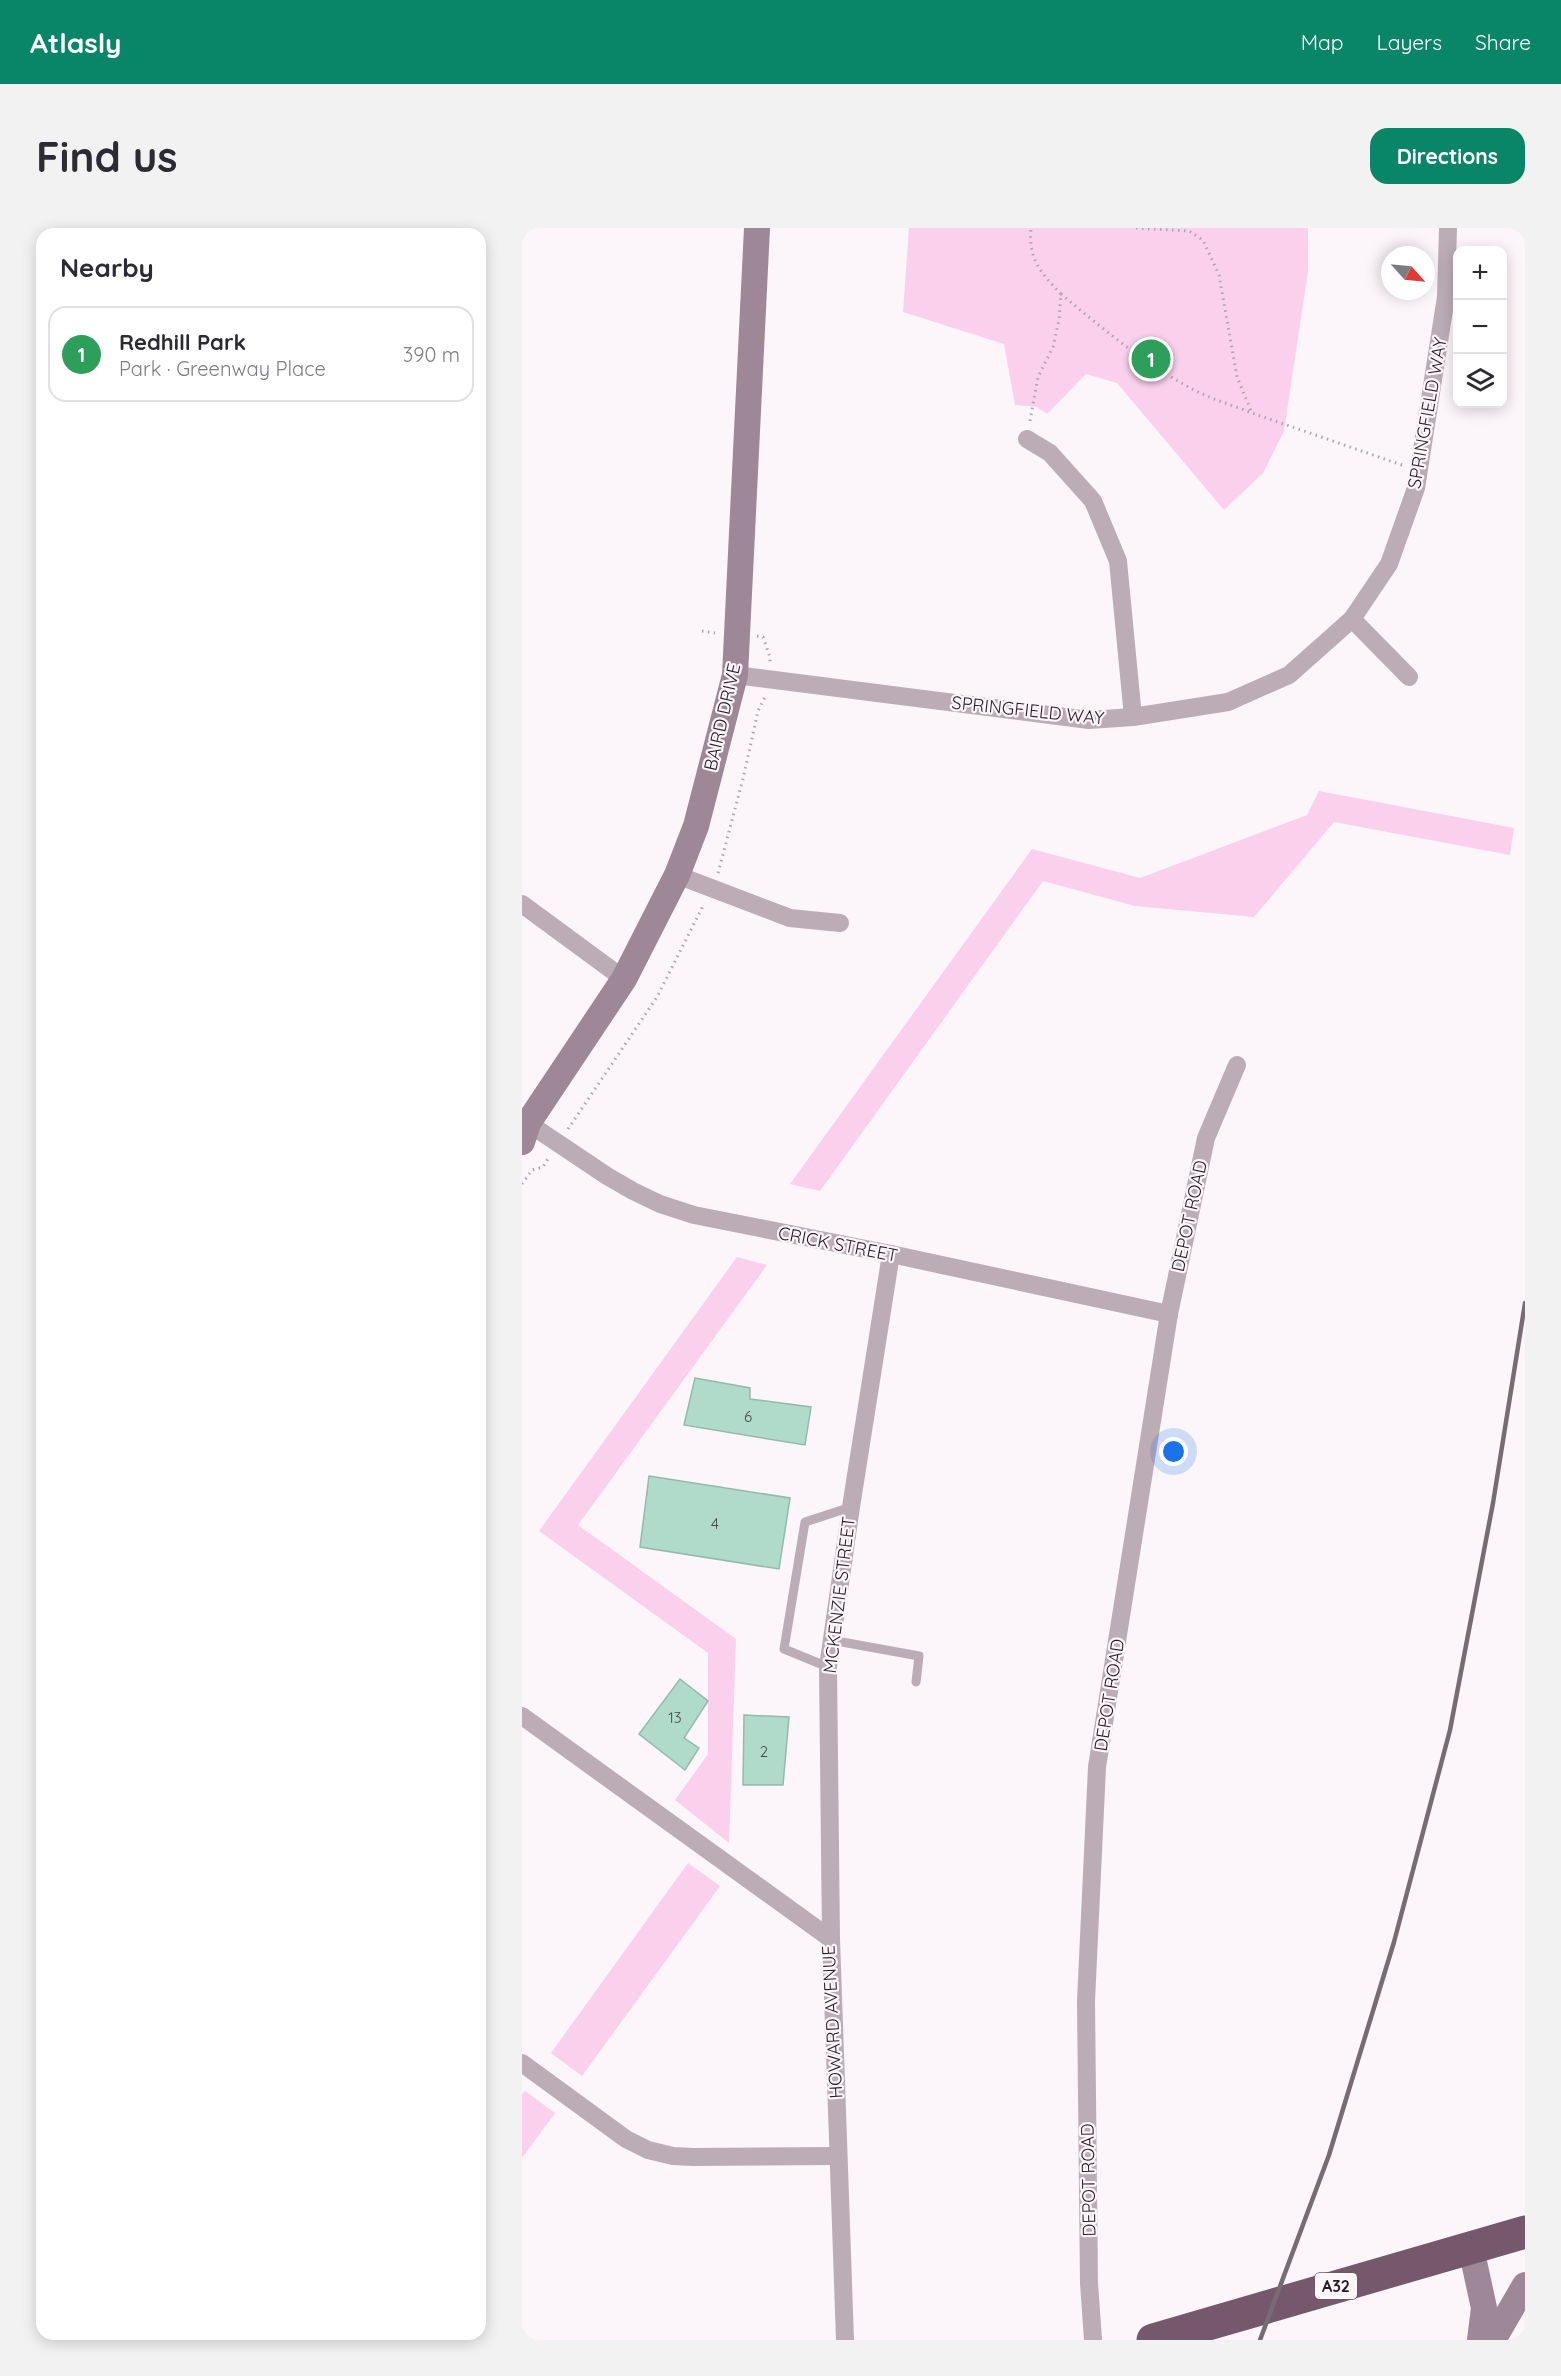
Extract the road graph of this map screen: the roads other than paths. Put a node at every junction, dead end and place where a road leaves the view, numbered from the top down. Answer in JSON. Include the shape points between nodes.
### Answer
{"nodes":[{"id":1,"x":757,"y":228,"type":"edge"},
{"id":2,"x":1448,"y":228,"type":"edge"},
{"id":3,"x":1027,"y":439,"type":"road end"},
{"id":4,"x":1352,"y":619,"type":"junction"},
{"id":5,"x":735,"y":675,"type":"junction"},
{"id":6,"x":1409,"y":677,"type":"dead end"},
{"id":7,"x":1133,"y":717,"type":"junction"},
{"id":8,"x":677,"y":875,"type":"junction"},
{"id":9,"x":522,"y":904,"type":"edge"},
{"id":10,"x":840,"y":923,"type":"dead end"},
{"id":11,"x":624,"y":979,"type":"junction"},
{"id":12,"x":1237,"y":1065,"type":"dead end"},
{"id":13,"x":524,"y":1130,"type":"edge"},
{"id":14,"x":891,"y":1254,"type":"junction"},
{"id":15,"x":1169,"y":1314,"type":"junction"},
{"id":16,"x":851,"y":1507,"type":"junction"},
{"id":17,"x":831,"y":1640,"type":"junction"},
{"id":18,"x":828,"y":1667,"type":"junction"},
{"id":19,"x":916,"y":1682,"type":"dead end"},
{"id":20,"x":522,"y":1716,"type":"edge"},
{"id":21,"x":831,"y":1939,"type":"junction"},
{"id":22,"x":522,"y":2063,"type":"edge"},
{"id":23,"x":837,"y":2156,"type":"junction"},
{"id":24,"x":1525,"y":2232,"type":"edge"},
{"id":25,"x":1471,"y":2248,"type":"junction"},
{"id":26,"x":1525,"y":2285,"type":"edge"},
{"id":27,"x":845,"y":2340,"type":"edge"},
{"id":28,"x":1093,"y":2340,"type":"edge"},
{"id":29,"x":1153,"y":2340,"type":"edge"},
{"id":30,"x":1480,"y":2340,"type":"edge"},
{"id":31,"x":1493,"y":2340,"type":"edge"}],
"edges":[{"from":1,"to":5,"type":"street","name":"BAIRD DRIVE"},
{"from":2,"to":4,"type":"street","name":"SPRINGFIELD WAY","via":[[1446,297],[1416,488],[1389,564]]},
{"from":3,"to":7,"type":"street","via":[[1050,453],[1094,501],[1118,561]]},
{"from":4,"to":6,"type":"street"},
{"from":4,"to":7,"type":"street","name":"SPRINGFIELD WAY","via":[[1289,675],[1228,702]]},
{"from":5,"to":7,"type":"street","name":"SPRINGFIELD WAY","via":[[1089,720]]},
{"from":5,"to":8,"type":"street","name":"BAIRD DRIVE","via":[[696,826]]},
{"from":8,"to":10,"type":"street","via":[[790,918]]},
{"from":8,"to":11,"type":"street","name":"BAIRD DRIVE"},
{"from":9,"to":11,"type":"street"},
{"from":11,"to":13,"type":"street","name":"BAIRD DRIVE"},
{"from":12,"to":15,"type":"street","name":"DEPOT ROAD","via":[[1206,1138]]},
{"from":13,"to":14,"type":"street","name":"CRICK STREET","via":[[660,1204],[694,1215]]},
{"from":14,"to":15,"type":"street","name":"CRICK STREET"},
{"from":14,"to":16,"type":"street","name":"MCKENZIE STREET"},
{"from":15,"to":28,"type":"street","name":"DEPOT ROAD","via":[[1097,1767],[1086,2001]]},
{"from":16,"to":17,"type":"street","name":"MCKENZIE STREET"},
{"from":16,"to":18,"type":"lane","via":[[805,1522],[784,1649]]},
{"from":17,"to":18,"type":"street","name":"MCKENZIE STREET"},
{"from":17,"to":19,"type":"lane","via":[[919,1656]]},
{"from":18,"to":21,"type":"street","name":"MCKENZIE STREET"},
{"from":20,"to":21,"type":"street","name":"HOWARD AVENUE"},
{"from":21,"to":23,"type":"street","name":"HOWARD AVENUE"},
{"from":22,"to":23,"type":"street","via":[[626,2139],[648,2150],[693,2157]]},
{"from":23,"to":27,"type":"street","name":"HOWARD AVENUE"},
{"from":24,"to":25,"type":"highway","number":"A32"},
{"from":25,"to":29,"type":"highway","number":"A32"},
{"from":25,"to":30,"type":"street","via":[[1484,2308]]},
{"from":26,"to":31,"type":"street"}]}
